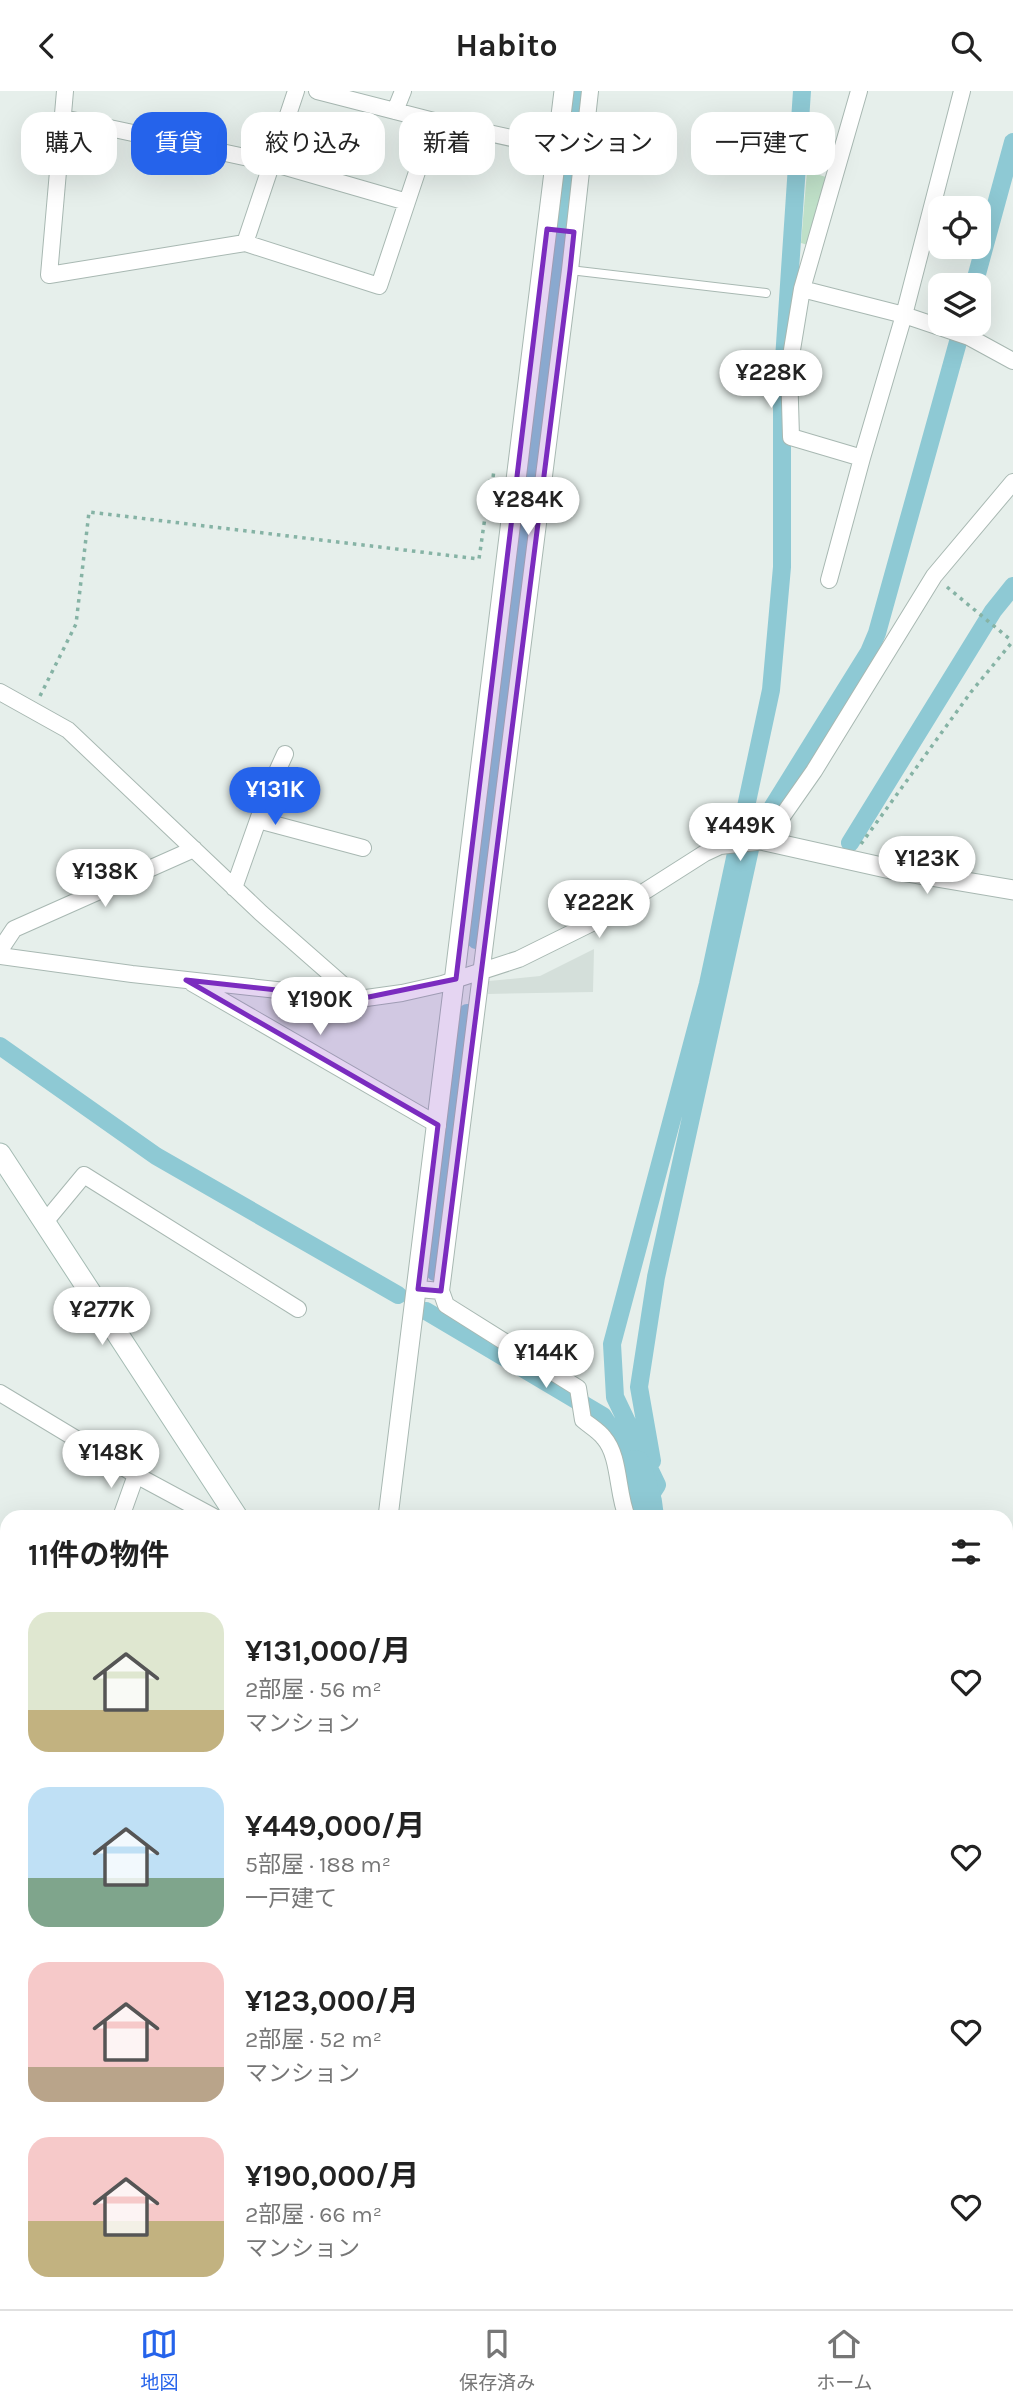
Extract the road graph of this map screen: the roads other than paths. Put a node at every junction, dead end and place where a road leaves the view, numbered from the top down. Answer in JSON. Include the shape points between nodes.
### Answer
{"nodes":[{"id":1,"x":65,"y":91,"type":"edge"},
{"id":2,"x":296,"y":91,"type":"edge"},
{"id":3,"x":317,"y":91,"type":"edge"},
{"id":4,"x":403,"y":91,"type":"edge"},
{"id":5,"x":564,"y":91,"type":"edge"},
{"id":6,"x":590,"y":91,"type":"edge"},
{"id":7,"x":859,"y":91,"type":"edge"},
{"id":8,"x":962,"y":91,"type":"edge"},
{"id":9,"x":395,"y":111,"type":"junction"},
{"id":10,"x":63,"y":112,"type":"edge"},
{"id":11,"x":289,"y":112,"type":"edge"},
{"id":12,"x":399,"y":112,"type":"edge"},
{"id":13,"x":561,"y":112,"type":"edge"},
{"id":14,"x":117,"y":130,"type":"edge"},
{"id":15,"x":241,"y":156,"type":"edge"},
{"id":16,"x":58,"y":175,"type":"edge"},
{"id":17,"x":268,"y":175,"type":"edge"},
{"id":18,"x":314,"y":175,"type":"edge"},
{"id":19,"x":416,"y":175,"type":"edge"},
{"id":20,"x":558,"y":175,"type":"edge"},
{"id":21,"x":407,"y":202,"type":"junction"},
{"id":22,"x":561,"y":231,"type":"junction"},
{"id":23,"x":245,"y":243,"type":"junction"},
{"id":24,"x":570,"y":270,"type":"junction"},
{"id":25,"x":802,"y":289,"type":"junction"},
{"id":26,"x":766,"y":293,"type":"dead end"},
{"id":27,"x":904,"y":315,"type":"junction"},
{"id":28,"x":1013,"y":361,"type":"edge"},
{"id":29,"x":862,"y":459,"type":"junction"},
{"id":30,"x":1013,"y":482,"type":"edge"},
{"id":31,"x":829,"y":580,"type":"dead end"},
{"id":32,"x":0,"y":692,"type":"edge"},
{"id":33,"x":285,"y":754,"type":"dead end"},
{"id":34,"x":258,"y":820,"type":"junction"},
{"id":35,"x":761,"y":842,"type":"junction"},
{"id":36,"x":363,"y":848,"type":"dead end"},
{"id":37,"x":194,"y":849,"type":"junction"},
{"id":38,"x":234,"y":888,"type":"junction"},
{"id":39,"x":1013,"y":890,"type":"edge"},
{"id":40,"x":0,"y":950,"type":"edge"},
{"id":41,"x":0,"y":956,"type":"edge"},
{"id":42,"x":481,"y":971,"type":"junction"},
{"id":43,"x":456,"y":979,"type":"junction"},
{"id":44,"x":186,"y":980,"type":"junction"},
{"id":45,"x":359,"y":999,"type":"junction"},
{"id":46,"x":438,"y":1125,"type":"junction"},
{"id":47,"x":0,"y":1154,"type":"edge"},
{"id":48,"x":45,"y":1222,"type":"junction"},
{"id":49,"x":418,"y":1289,"type":"junction"},
{"id":50,"x":441,"y":1291,"type":"junction"},
{"id":51,"x":298,"y":1309,"type":"dead end"},
{"id":52,"x":0,"y":1393,"type":"edge"},
{"id":53,"x":136,"y":1475,"type":"junction"},
{"id":54,"x":124,"y":1510,"type":"edge"},
{"id":55,"x":201,"y":1510,"type":"edge"},
{"id":56,"x":232,"y":1510,"type":"edge"},
{"id":57,"x":389,"y":1510,"type":"edge"},
{"id":58,"x":625,"y":1510,"type":"edge"}],
"edges":[{"from":1,"to":10,"type":"street"},
{"from":2,"to":11,"type":"street"},
{"from":3,"to":9,"type":"street"},
{"from":4,"to":9,"type":"street"},
{"from":5,"to":13,"type":"street"},
{"from":6,"to":22,"type":"street"},
{"from":7,"to":25,"type":"street"},
{"from":8,"to":27,"type":"street"},
{"from":9,"to":12,"type":"street"},
{"from":14,"to":15,"type":"street"},
{"from":16,"to":23,"type":"street","via":[[49,275]]},
{"from":17,"to":23,"type":"street"},
{"from":18,"to":21,"type":"street"},
{"from":19,"to":21,"type":"street"},
{"from":20,"to":22,"type":"street"},
{"from":21,"to":23,"type":"street","via":[[379,286]]},
{"from":22,"to":24,"type":"street"},
{"from":22,"to":43,"type":"street","via":[[515,477]]},
{"from":24,"to":26,"type":"lane"},
{"from":24,"to":42,"type":"street"},
{"from":25,"to":27,"type":"street"},
{"from":25,"to":29,"type":"street","via":[[789,368],[791,437]]},
{"from":27,"to":28,"type":"street","via":[[969,337]]},
{"from":27,"to":29,"type":"street"},
{"from":29,"to":31,"type":"street"},
{"from":30,"to":35,"type":"street","via":[[934,576],[814,771]]},
{"from":32,"to":37,"type":"street","via":[[68,730]]},
{"from":33,"to":34,"type":"street"},
{"from":34,"to":36,"type":"street"},
{"from":34,"to":38,"type":"street"},
{"from":35,"to":39,"type":"street"},
{"from":35,"to":42,"type":"street","via":[[705,852],[606,916],[519,959]]},
{"from":37,"to":38,"type":"street"},
{"from":37,"to":40,"type":"street","via":[[14,929]]},
{"from":38,"to":45,"type":"street"},
{"from":41,"to":44,"type":"street"},
{"from":42,"to":43,"type":"street"},
{"from":42,"to":50,"type":"street"},
{"from":43,"to":45,"type":"street"},
{"from":43,"to":46,"type":"street"},
{"from":44,"to":45,"type":"street"},
{"from":44,"to":46,"type":"street"},
{"from":46,"to":49,"type":"street"},
{"from":47,"to":48,"type":"main road"},
{"from":48,"to":51,"type":"street","via":[[84,1175]]},
{"from":48,"to":56,"type":"main road"},
{"from":49,"to":50,"type":"street"},
{"from":49,"to":57,"type":"street"},
{"from":50,"to":58,"type":"street","via":[[446,1305],[578,1388],[583,1420],[605,1438],[612,1451]]},
{"from":52,"to":53,"type":"street"},
{"from":53,"to":54,"type":"street"},
{"from":53,"to":55,"type":"street"}]}
